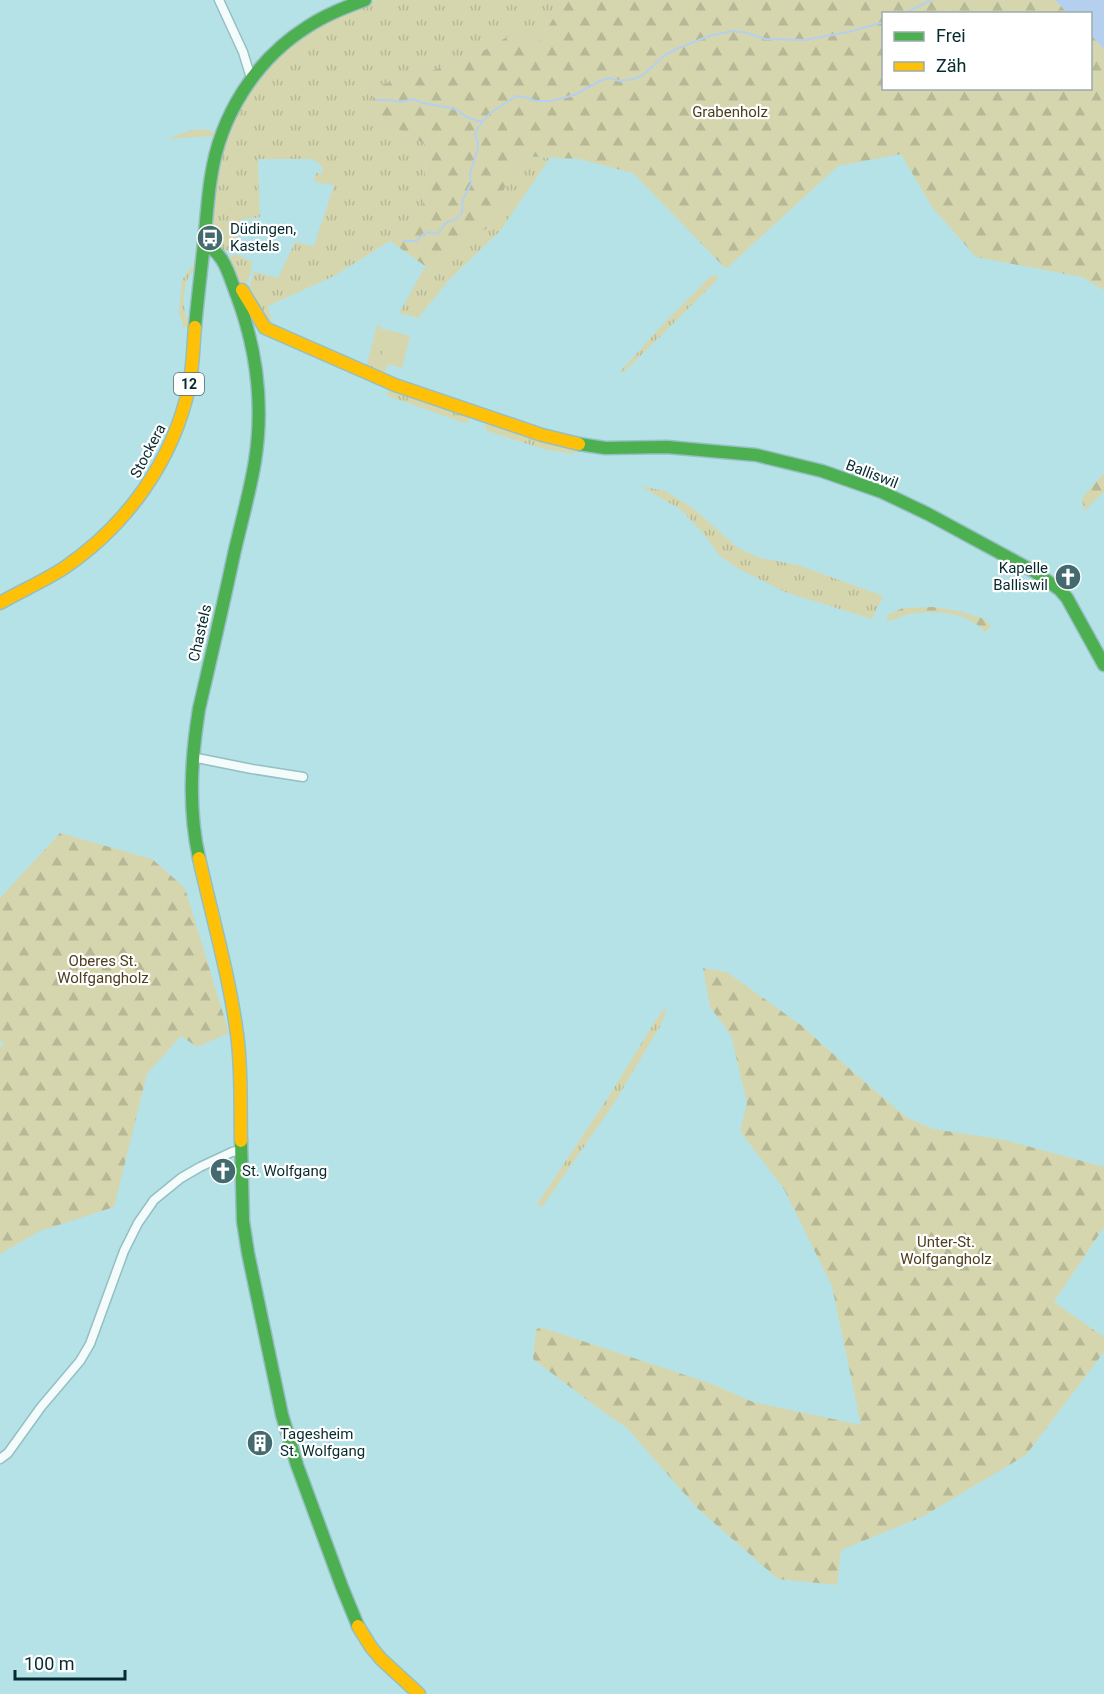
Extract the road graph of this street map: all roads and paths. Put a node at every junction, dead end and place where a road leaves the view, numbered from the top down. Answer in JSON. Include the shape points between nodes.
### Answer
{"nodes":[{"id":1,"x":219,"y":0,"type":"edge"},
{"id":2,"x":365,"y":0,"type":"edge"},
{"id":3,"x":251,"y":78,"type":"junction"},
{"id":4,"x":204,"y":244,"type":"junction"},
{"id":5,"x":222,"y":260,"type":"junction"},
{"id":6,"x":202,"y":264,"type":"junction"},
{"id":7,"x":229,"y":273,"type":"junction"},
{"id":8,"x":566,"y":442,"type":"joint"},
{"id":9,"x":0,"y":603,"type":"edge"},
{"id":10,"x":1104,"y":665,"type":"edge"},
{"id":11,"x":192,"y":757,"type":"junction"},
{"id":12,"x":303,"y":777,"type":"dead end"},
{"id":13,"x":241,"y":1150,"type":"junction"},
{"id":14,"x":154,"y":1200,"type":"junction"},
{"id":15,"x":142,"y":1206,"type":"dead end"},
{"id":16,"x":0,"y":1459,"type":"edge"},
{"id":17,"x":419,"y":1694,"type":"edge"}],
"edges":[{"from":1,"to":3,"type":"street"},
{"from":2,"to":3,"type":"main road","number":"12","via":[[302,29]]},
{"from":3,"to":4,"type":"main road","number":"12","via":[[231,110],[217,147]]},
{"from":4,"to":5,"type":"main road","name":"Chastels","via":[[213,247]]},
{"from":4,"to":6,"type":"main road","name":"Stockera","number":"12"},
{"from":5,"to":6,"type":"main road"},
{"from":5,"to":7,"type":"main road","name":"Chastels"},
{"from":6,"to":9,"type":"main road","name":"Stockera","number":"12","via":[[187,396],[156,472],[130,509],[97,543],[64,568]]},
{"from":7,"to":8,"type":"main road","name":"Chastels","via":[[264,328],[395,385]]},
{"from":7,"to":11,"type":"main road","name":"Chastels","via":[[253,345],[260,420],[255,462],[201,699]]},
{"from":8,"to":10,"type":"main road","name":"Balliswil","via":[[605,448],[674,447],[756,455],[882,492],[1035,572],[1060,590]]},
{"from":11,"to":12,"type":"street"},
{"from":11,"to":13,"type":"main road","name":"Chastels","via":[[195,838],[232,1003],[239,1054]]},
{"from":13,"to":14,"type":"street","via":[[200,1167]]},
{"from":13,"to":17,"type":"main road","via":[[248,1253],[286,1430],[363,1635],[388,1667]]},
{"from":14,"to":15,"type":"street"},
{"from":14,"to":16,"type":"street","via":[[124,1251],[80,1361]]}]}
